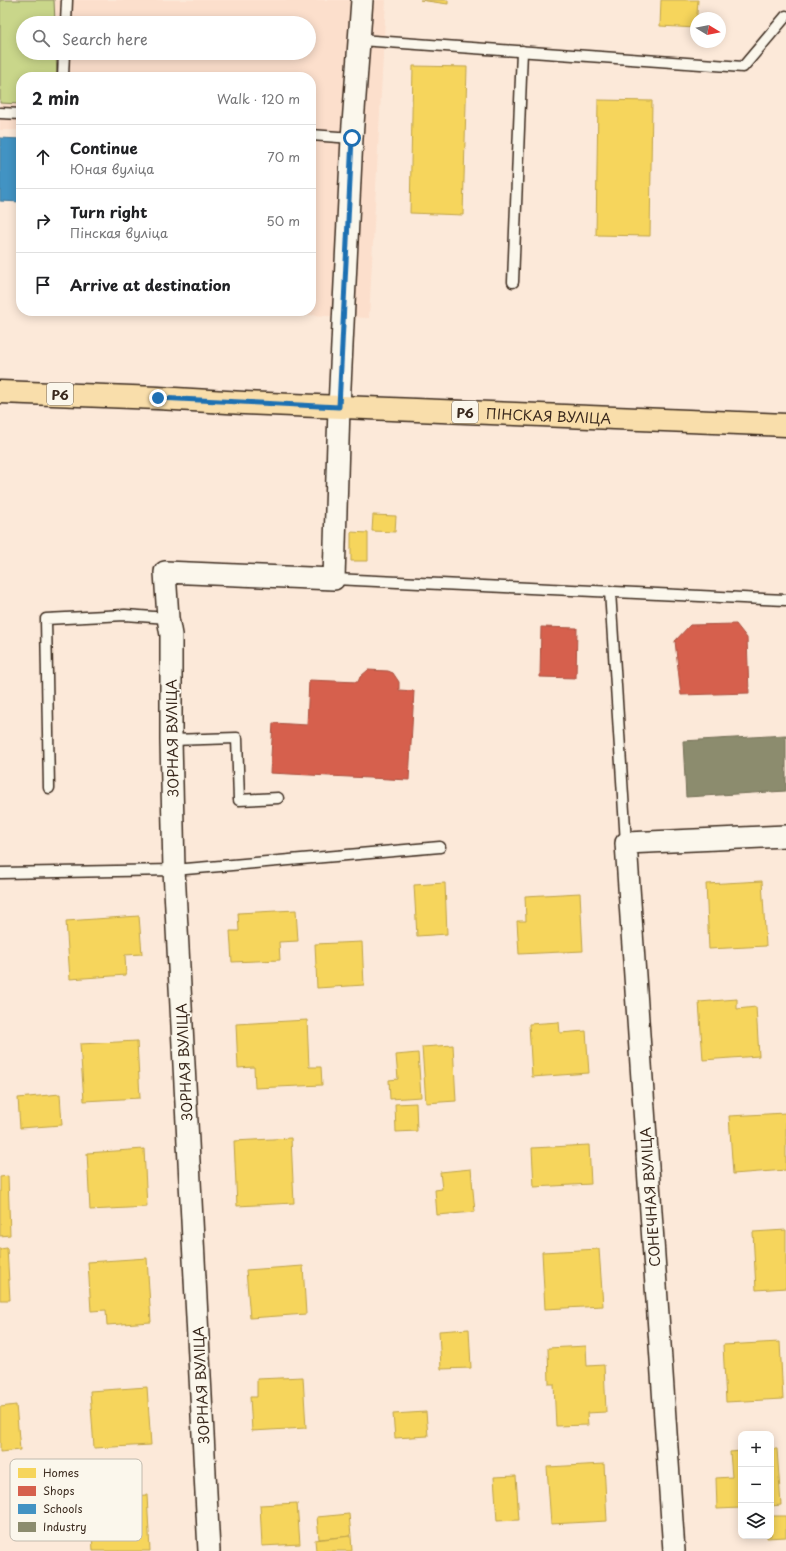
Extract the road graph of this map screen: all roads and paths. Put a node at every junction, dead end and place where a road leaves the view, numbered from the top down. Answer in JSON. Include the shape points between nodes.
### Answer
{"nodes":[{"id":1,"x":67,"y":0,"type":"edge"},
{"id":2,"x":362,"y":0,"type":"edge"},
{"id":3,"x":66,"y":16,"type":"edge"},
{"id":4,"x":786,"y":16,"type":"edge"},
{"id":5,"x":360,"y":40,"type":"junction"},
{"id":6,"x":522,"y":51,"type":"junction"},
{"id":7,"x":64,"y":60,"type":"edge"},
{"id":8,"x":63,"y":72,"type":"edge"},
{"id":9,"x":0,"y":113,"type":"edge"},
{"id":10,"x":16,"y":114,"type":"edge"},
{"id":11,"x":316,"y":135,"type":"edge"},
{"id":12,"x":352,"y":138,"type":"junction"},
{"id":13,"x":513,"y":282,"type":"dead end"},
{"id":14,"x":0,"y":392,"type":"edge"},
{"id":15,"x":339,"y":407,"type":"junction"},
{"id":16,"x":786,"y":425,"type":"edge"},
{"id":17,"x":334,"y":579,"type":"junction"},
{"id":18,"x":610,"y":591,"type":"junction"},
{"id":19,"x":786,"y":600,"type":"edge"},
{"id":20,"x":168,"y":618,"type":"junction"},
{"id":21,"x":171,"y":740,"type":"junction"},
{"id":22,"x":49,"y":788,"type":"dead end"},
{"id":23,"x":278,"y":798,"type":"dead end"},
{"id":24,"x":786,"y":836,"type":"edge"},
{"id":25,"x":626,"y":843,"type":"junction"},
{"id":26,"x":440,"y":846,"type":"dead end"},
{"id":27,"x":174,"y":870,"type":"junction"},
{"id":28,"x":0,"y":873,"type":"edge"},
{"id":29,"x":210,"y":1551,"type":"edge"},
{"id":30,"x":674,"y":1551,"type":"edge"}],
"edges":[{"from":1,"to":3,"type":"lane"},
{"from":2,"to":5,"type":"street"},
{"from":4,"to":6,"type":"lane","via":[[743,67]]},
{"from":5,"to":6,"type":"lane"},
{"from":5,"to":12,"type":"street"},
{"from":6,"to":13,"type":"lane"},
{"from":7,"to":8,"type":"lane"},
{"from":9,"to":10,"type":"lane"},
{"from":11,"to":12,"type":"lane"},
{"from":12,"to":15,"type":"street"},
{"from":14,"to":15,"type":"main road","name":"ПІНСКАЯ ВУЛІЦА","number":"Р6"},
{"from":15,"to":16,"type":"main road","name":"ПІНСКАЯ ВУЛІЦА","number":"Р6"},
{"from":15,"to":17,"type":"street"},
{"from":17,"to":18,"type":"lane"},
{"from":17,"to":20,"type":"street","name":"ЗОРНАЯ ВУЛІЦА","via":[[165,572]]},
{"from":18,"to":19,"type":"lane"},
{"from":18,"to":25,"type":"lane"},
{"from":20,"to":21,"type":"street","name":"ЗОРНАЯ ВУЛІЦА","via":[[171,635]]},
{"from":20,"to":22,"type":"lane","via":[[125,615],[46,619]]},
{"from":21,"to":23,"type":"lane","via":[[237,738],[239,800]]},
{"from":21,"to":27,"type":"street","name":"ЗОРНАЯ ВУЛІЦА"},
{"from":24,"to":25,"type":"street"},
{"from":25,"to":30,"type":"street","name":"СОНЕЧНАЯ ВУЛІЦА"},
{"from":26,"to":27,"type":"lane"},
{"from":27,"to":28,"type":"lane"},
{"from":27,"to":29,"type":"street","name":"ЗОРНАЯ ВУЛІЦА"}]}
